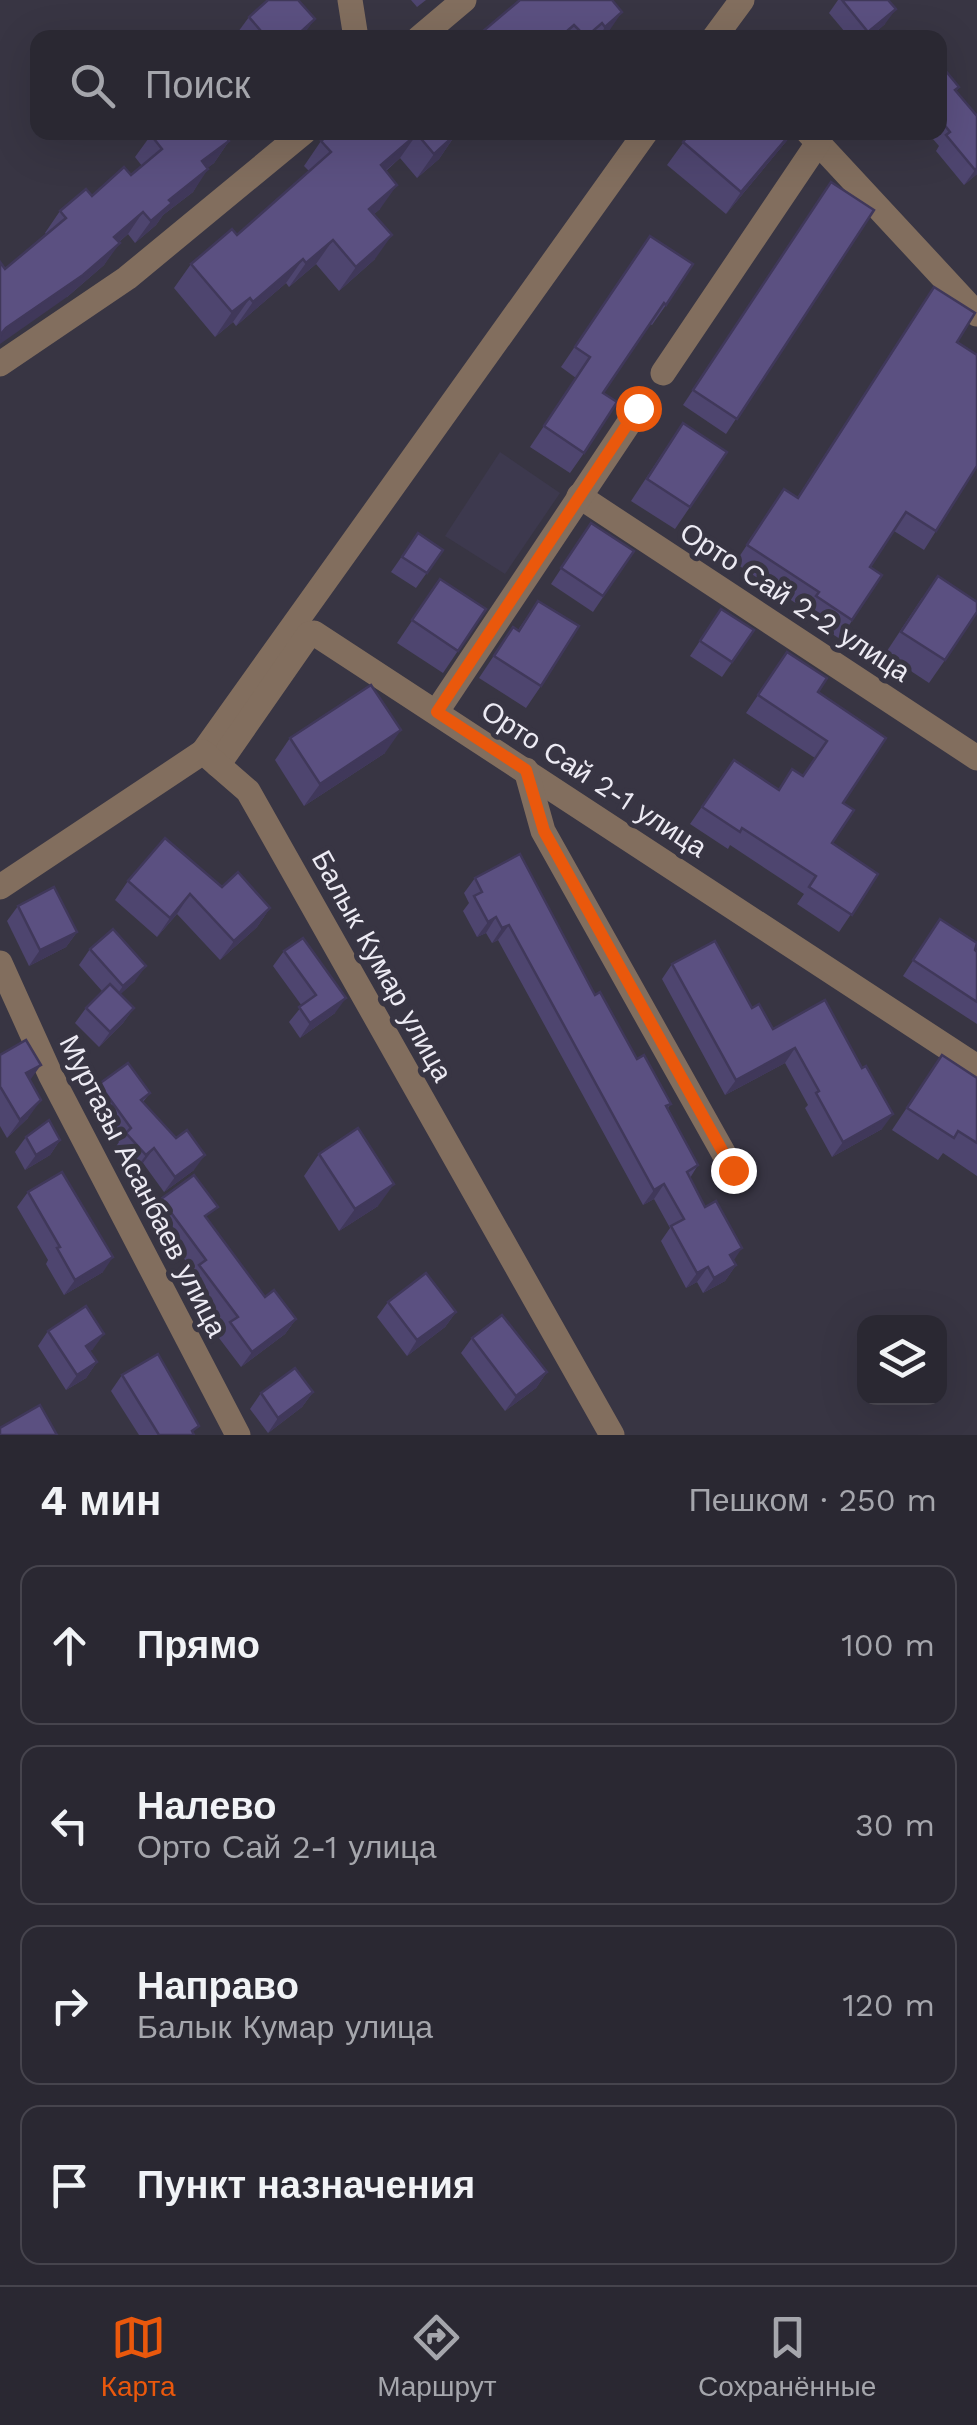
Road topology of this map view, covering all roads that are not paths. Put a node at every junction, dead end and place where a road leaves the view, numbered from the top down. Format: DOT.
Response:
graph roads {
  1 [pos="350,0"];
  2 [pos="464,0"];
  3 [pos="742,0"];
  4 [pos="355,30"];
  5 [pos="428,30"];
  6 [pos="720,30"];
  7 [pos="294,140"];
  8 [pos="640,140"];
  9 [pos="812,140"];
  10 [pos="815,140"];
  11 [pos="977,314"];
  12 [pos="0,364"];
  13 [pos="662,373"];
  14 [pos="638,408"];
  15 [pos="579,496"];
  16 [pos="437,712"];
  17 [pos="977,758"];
  18 [pos="210,759"];
  19 [pos="526,770"];
  20 [pos="0,886"];
  21 [pos="0,963"];
  22 [pos="977,1067"];
  23 [pos="733,1170"];
  24 [pos="238,1435"];
  25 [pos="612,1435"];
  1 -- 4 [label="street"];
  2 -- 5 [label="street"];
  3 -- 6 [label="street"];
  7 -- 12 [label="street"];
  8 -- 18 [label="street"];
  9 -- 13 [label="street"];
  10 -- 11 [label="street"];
  14 -- 15 [label="street"];
  15 -- 16 [label="street"];
  15 -- 17 [label="street, Орто Сай 2-2 улица"];
  16 -- 18 [label="street, Орто Сай 2-1 улица"];
  16 -- 19 [label="street, Орто Сай 2-1 улица"];
  18 -- 20 [label="street"];
  18 -- 25 [label="street, Балык Кумар улица"];
  19 -- 22 [label="street, Орто Сай 2-1 улица"];
  19 -- 23 [label="street"];
  21 -- 24 [label="street, Муртазы Асанбаев улица"];
}
